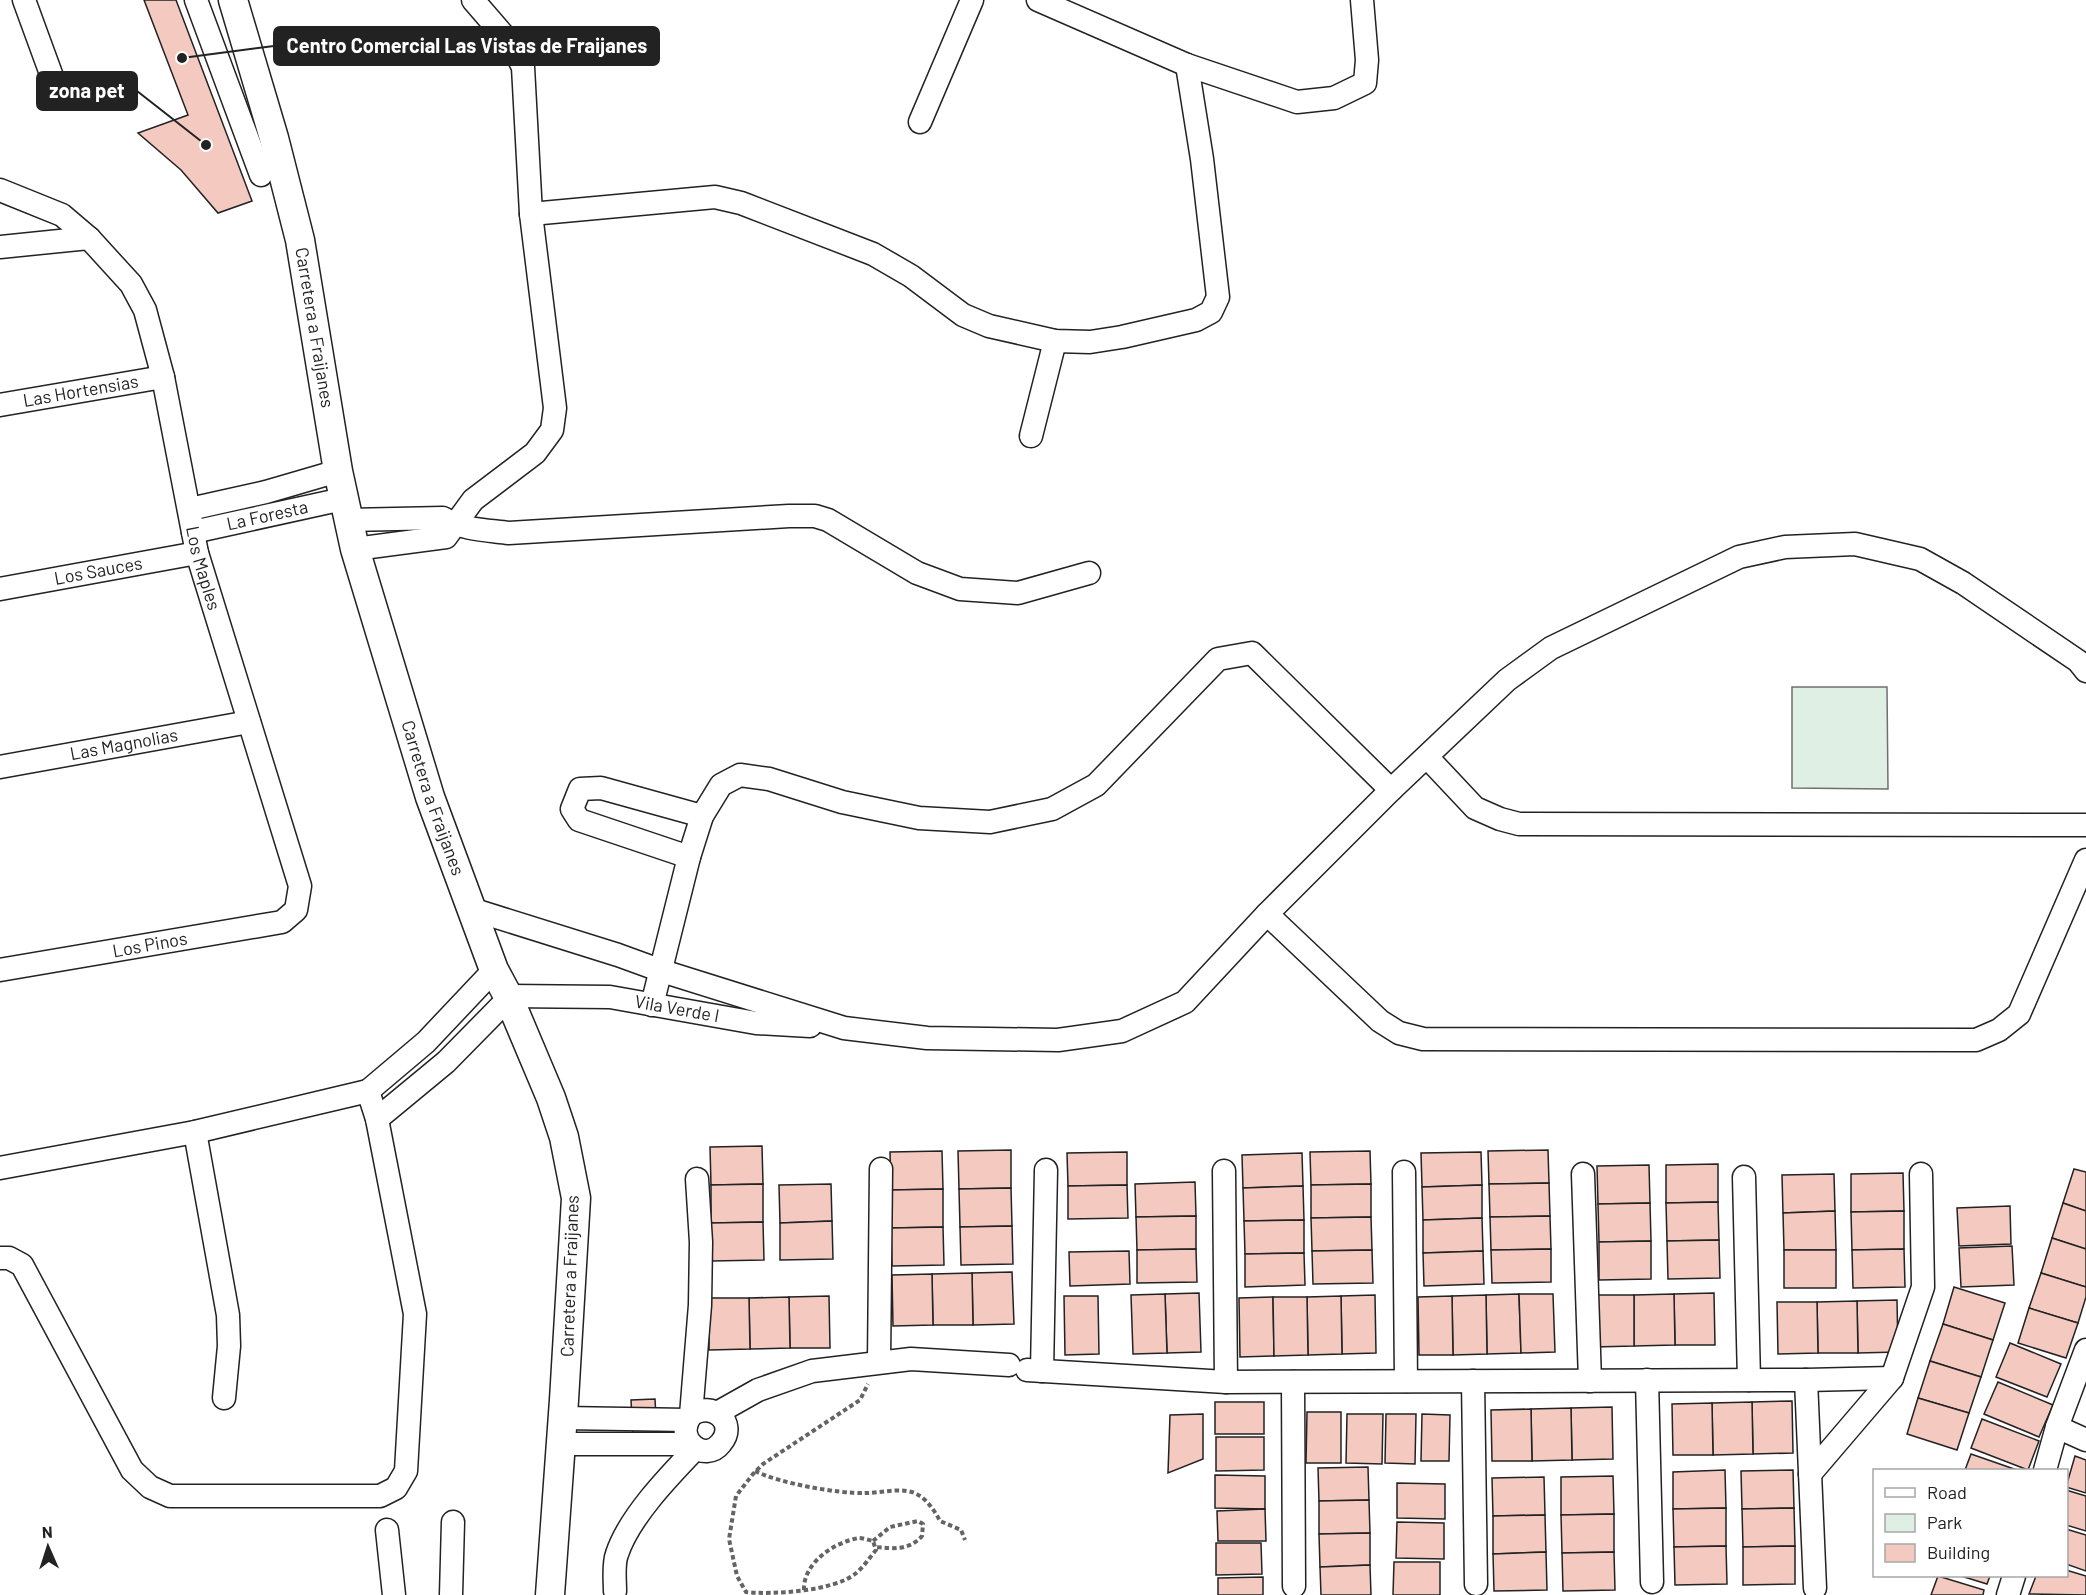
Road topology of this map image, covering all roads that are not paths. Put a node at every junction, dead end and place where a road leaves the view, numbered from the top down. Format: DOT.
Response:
graph roads {
  1 [pos="24,0"];
  2 [pos="196,0"];
  3 [pos="233,0"];
  4 [pos="473,0"];
  5 [pos="972,0"];
  6 [pos="1038,0"];
  7 [pos="1362,0"];
  8 [pos="1187,65"];
  9 [pos="58,93"];
  10 [pos="920,122"];
  11 [pos="262,143"];
  12 [pos="261,175"];
  13 [pos="0,190"];
  14 [pos="531,214"];
  15 [pos="89,238"];
  16 [pos="0,247"];
  17 [pos="1055,341"];
  18 [pos="164,377"];
  19 [pos="0,405"];
  20 [pos="1031,436"];
  21 [pos="343,497"];
  22 [pos="190,509"];
  23 [pos="455,525"];
  24 [pos="195,542"];
  25 [pos="356,549"];
  26 [pos="1089,573"];
  27 [pos="0,589"];
  28 [pos="2086,670"];
  29 [pos="249,722"];
  30 [pos="1427,757"];
  31 [pos="0,767"];
  32 [pos="1391,790"];
  33 [pos="702,816"];
  34 [pos="2086,825"];
  35 [pos="689,857"];
  36 [pos="2086,860"];
  37 [pos="471,909"];
  38 [pos="296,910"];
  39 [pos="1267,914"];
  40 [pos="0,970"];
  41 [pos="494,970"];
  42 [pos="662,971"];
  43 [pos="508,997"];
  44 [pos="652,1005"];
  45 [pos="844,1028"];
  46 [pos="368,1091"];
  47 [pos="377,1119"];
  48 [pos="195,1132"];
  49 [pos="0,1168"];
  50 [pos="881,1169"];
  51 [pos="1046,1170"];
  52 [pos="1224,1171"];
  53 [pos="1404,1172"];
  54 [pos="1583,1174"];
  55 [pos="1921,1174"];
  56 [pos="1744,1177"];
  57 [pos="697,1179"];
  58 [pos="0,1258"];
  59 [pos="2086,1350"];
  60 [pos="874,1363"];
  61 [pos="1026,1369"];
  62 [pos="1892,1378"];
  63 [pos="1647,1380"];
  64 [pos="1749,1380"];
  65 [pos="1806,1380"];
  66 [pos="1406,1381"];
  67 [pos="1473,1381"];
  68 [pos="1590,1381"];
  69 [pos="1226,1382"];
  70 [pos="1293,1382"];
  71 [pos="224,1398"];
  72 [pos="717,1413"];
  73 [pos="689,1418"];
  74 [pos="2057,1427"];
  75 [pos="562,1431"];
  76 [pos="2086,1440"];
  77 [pos="693,1446"];
  78 [pos="2045,1469"];
  79 [pos="1810,1474"];
  80 [pos="453,1522"];
  81 [pos="387,1530"];
  82 [pos="2013,1577"];
  83 [pos="1652,1582"];
  84 [pos="1476,1584"];
  85 [pos="1294,1586"];
  86 [pos="1815,1588"];
  87 [pos="615,1591"];
  88 [pos="394,1595"];
  89 [pos="451,1595"];
  90 [pos="550,1595"];
  91 [pos="2008,1595"];
  1 -- 9 [label="street"];
  2 -- 11 [label="street"];
  3 -- 11 [label="main road, Carretera a Fraijanes"];
  4 -- 14 [label="street"];
  5 -- 10 [label="street"];
  6 -- 8 [label="street"];
  7 -- 8 [label="street"];
  8 -- 17 [label="street"];
  11 -- 12 [label="street"];
  11 -- 21 [label="main road, Carretera a Fraijanes"];
  13 -- 15 [label="street, Los Maples"];
  14 -- 17 [label="street"];
  14 -- 23 [label="street"];
  15 -- 16 [label="street"];
  15 -- 18 [label="street, Los Maples"];
  17 -- 20 [label="street"];
  18 -- 19 [label="street, Las Hortensias"];
  18 -- 22 [label="street, Los Maples"];
  21 -- 22 [label="street, La Foresta"];
  21 -- 23 [label="street"];
  21 -- 24 [label="street, La Foresta"];
  21 -- 25 [label="main road, Carretera a Fraijanes"];
  22 -- 24 [label="street, Los Maples"];
  23 -- 25 [label="street"];
  23 -- 26 [label="street"];
  24 -- 27 [label="street, Los Sauces"];
  24 -- 29 [label="street, Los Maples"];
  25 -- 37 [label="main road, Carretera a Fraijanes"];
  28 -- 30 [label="street"];
  29 -- 31 [label="street, Las Magnolias"];
  29 -- 38 [label="street, Los Maples"];
  30 -- 32 [label="street"];
  30 -- 34 [label="street"];
  32 -- 33 [label="street"];
  32 -- 39 [label="street"];
  33 -- 35 [label="street"];
  33 -- 35 [label="street"];
  35 -- 42 [label="street"];
  36 -- 39 [label="street"];
  37 -- 41 [label="main road, Carretera a Fraijanes"];
  37 -- 42 [label="street"];
  38 -- 40 [label="street, Los Pinos"];
  39 -- 45 [label="street"];
  41 -- 43 [label="main road, Carretera a Fraijanes"];
  41 -- 46 [label="street"];
  42 -- 44 [label="street"];
  42 -- 45 [label="street"];
  43 -- 44 [label="street, Vila Verde I"];
  43 -- 47 [label="street"];
  43 -- 75 [label="main road, Carretera a Fraijanes"];
  44 -- 45 [label="street, Vila Verde I"];
  46 -- 47 [label="street"];
  46 -- 48 [label="street"];
  47 -- 58 [label="street"];
  48 -- 49 [label="street"];
  48 -- 71 [label="street"];
  50 -- 60 [label="street"];
  51 -- 61 [label="street"];
  52 -- 69 [label="street"];
  53 -- 66 [label="street"];
  54 -- 68 [label="street"];
  55 -- 62 [label="street"];
  56 -- 64 [label="street"];
  57 -- 73 [label="street"];
  59 -- 74 [label="street"];
  60 -- 61 [label="street"];
  60 -- 72 [label="street"];
  61 -- 69 [label="street"];
  62 -- 65 [label="street"];
  62 -- 79 [label="street"];
  63 -- 64 [label="street"];
  63 -- 68 [label="street"];
  63 -- 83 [label="street"];
  64 -- 65 [label="street"];
  65 -- 79 [label="street"];
  66 -- 67 [label="street"];
  66 -- 70 [label="street"];
  67 -- 68 [label="street"];
  67 -- 84 [label="street"];
  69 -- 70 [label="street"];
  70 -- 85 [label="street"];
  72 -- 73 [label="street"];
  72 -- 77 [label="street"];
  73 -- 75 [label="street"];
  73 -- 77 [label="street"];
  74 -- 76 [label="street"];
  74 -- 78 [label="street"];
  75 -- 77 [label="street"];
  75 -- 90 [label="main road, Carretera a Fraijanes"];
  77 -- 87 [label="street"];
  79 -- 86 [label="street"];
  80 -- 89 [label="street"];
  81 -- 88 [label="street"];
  82 -- 91 [label="street"];
}
